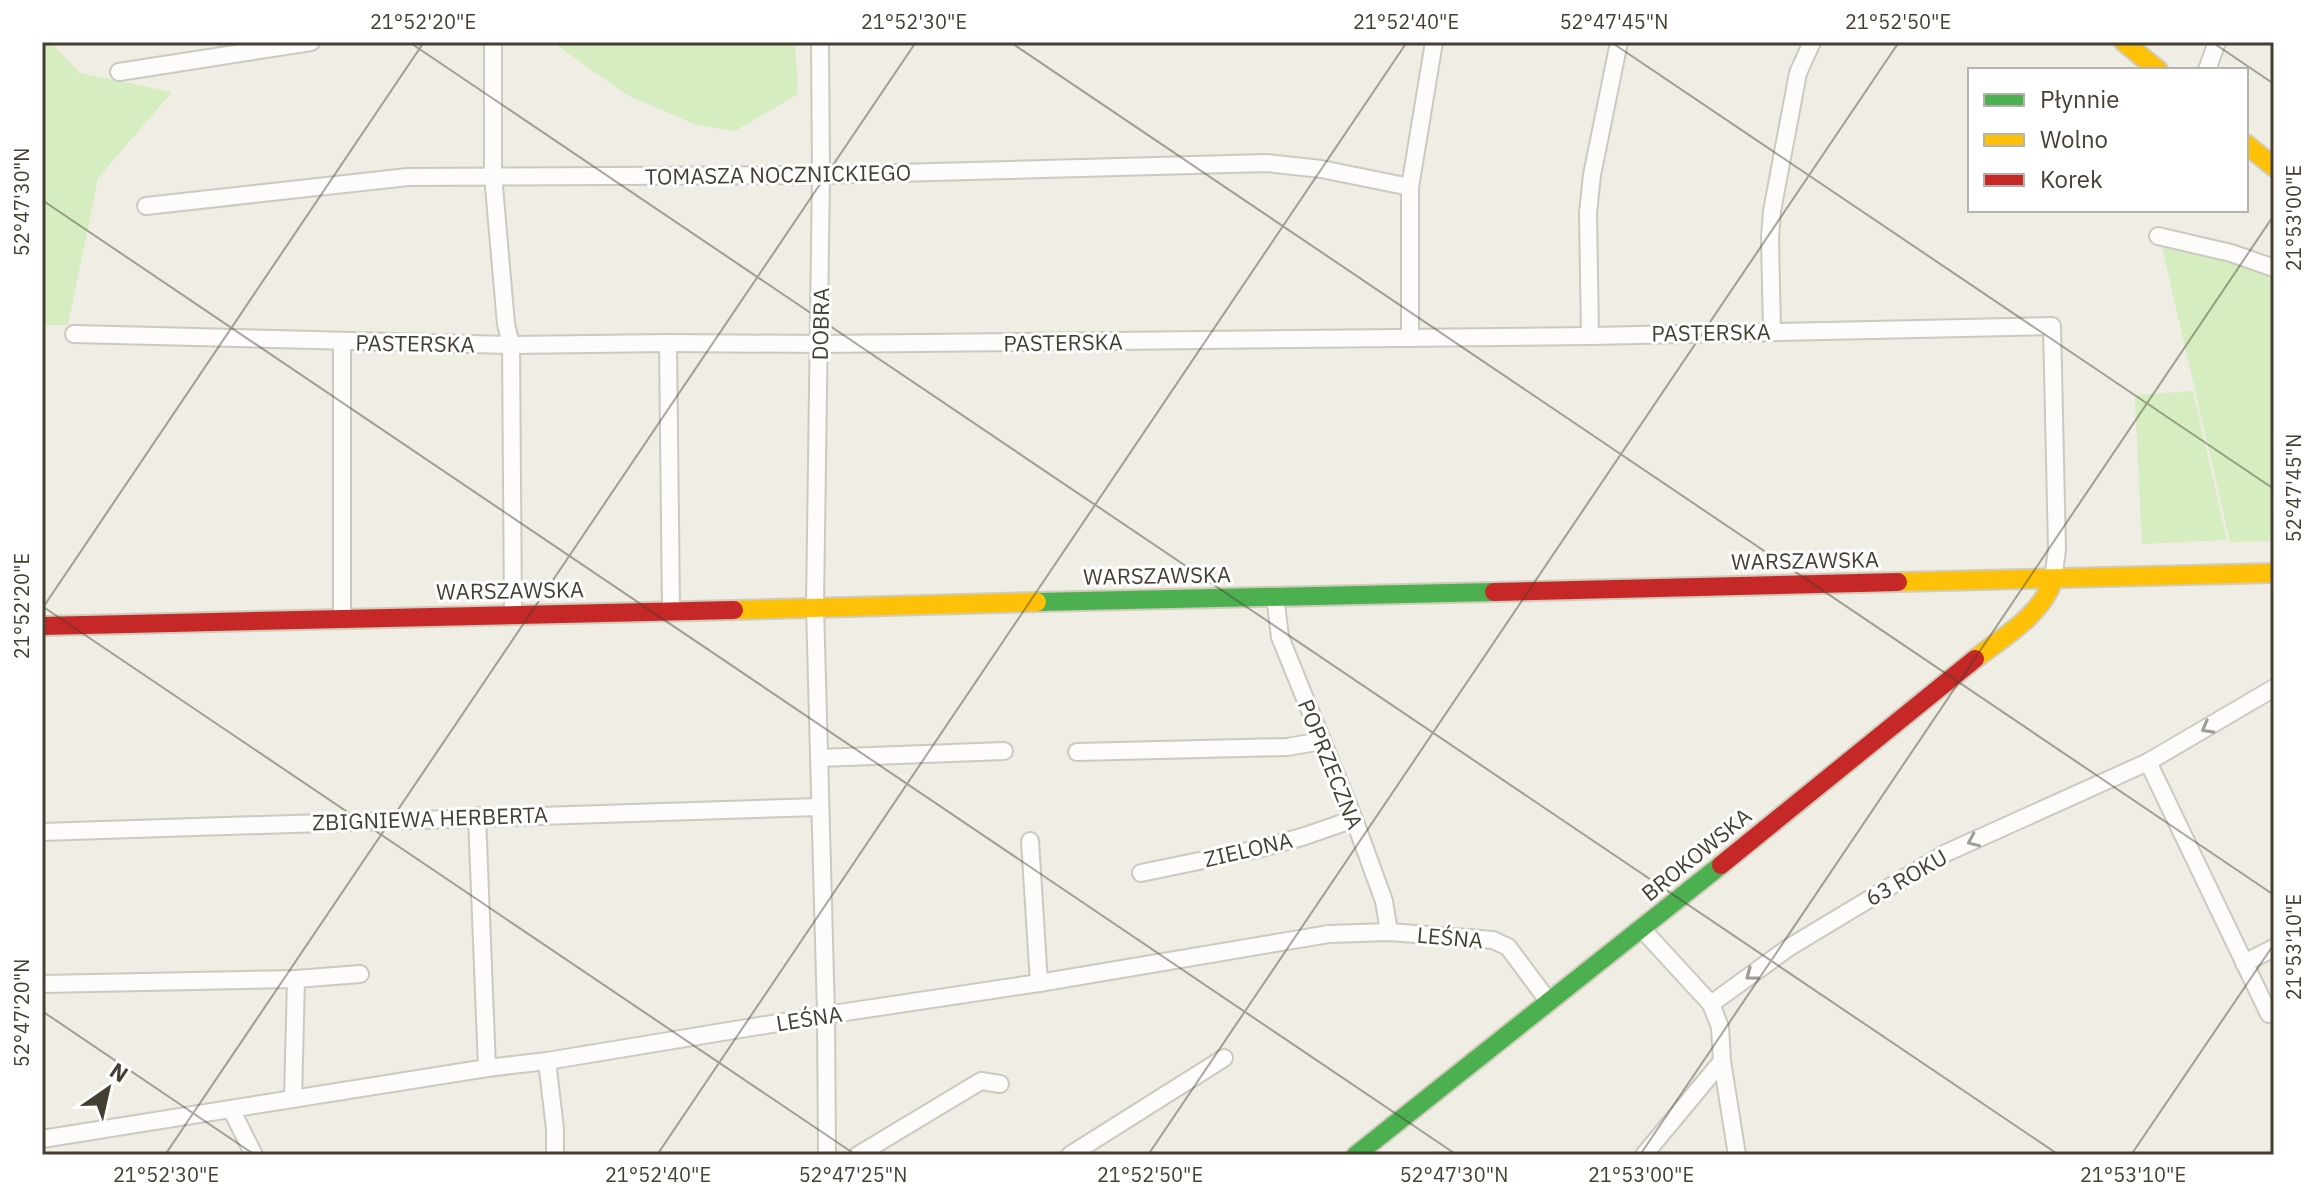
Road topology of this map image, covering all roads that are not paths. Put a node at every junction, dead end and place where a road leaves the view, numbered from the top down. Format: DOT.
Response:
graph roads {
  1 [pos="311,42"];
  2 [pos="493,42"];
  3 [pos="820,42"];
  4 [pos="1434,42"];
  5 [pos="1619,42"];
  6 [pos="1812,42"];
  7 [pos="2124,42"];
  8 [pos="2217,42"];
  9 [pos="2156,68"];
  10 [pos="2208,68"];
  11 [pos="119,72"];
  12 [pos="2248,146"];
  13 [pos="2274,167"];
  14 [pos="493,175"];
  15 [pos="821,175"];
  16 [pos="1410,187"];
  17 [pos="146,206"];
  18 [pos="2158,236"];
  19 [pos="2274,268"];
  20 [pos="1772,331"];
  21 [pos="74,334"];
  22 [pos="1590,336"];
  23 [pos="1410,338"];
  24 [pos="342,341"];
  25 [pos="668,343"];
  26 [pos="820,344"];
  27 [pos="511,345"];
  28 [pos="2274,573"];
  29 [pos="2053,580"];
  30 [pos="1275,596"];
  31 [pos="815,606"];
  32 [pos="671,610"];
  33 [pos="513,614"];
  34 [pos="342,618"];
  35 [pos="42,626"];
  36 [pos="2274,688"];
  37 [pos="1322,741"];
  38 [pos="1004,751"];
  39 [pos="1077,752"];
  40 [pos="819,758"];
  41 [pos="2148,762"];
  42 [pos="819,807"];
  43 [pos="477,816"];
  44 [pos="1354,819"];
  45 [pos="42,832"];
  46 [pos="1030,841"];
  47 [pos="1141,873"];
  48 [pos="1642,929"];
  49 [pos="1389,932"];
  50 [pos="2274,948"];
  51 [pos="2244,963"];
  52 [pos="360,974"];
  53 [pos="296,979"];
  54 [pos="1039,983"];
  55 [pos="42,984"];
  56 [pos="1549,1002"];
  57 [pos="1711,1004"];
  58 [pos="2269,1014"];
  59 [pos="826,1015"];
  60 [pos="1224,1058"];
  61 [pos="547,1061"];
  62 [pos="1722,1061"];
  63 [pos="487,1068"];
  64 [pos="1000,1084"];
  65 [pos="293,1099"];
  66 [pos="231,1109"];
  67 [pos="42,1139"];
  68 [pos="254,1155"];
  69 [pos="555,1155"];
  70 [pos="827,1155"];
  71 [pos="858,1155"];
  72 [pos="1070,1155"];
  73 [pos="1356,1155"];
  74 [pos="1644,1155"];
  75 [pos="1737,1155"];
  1 -- 11 [label="street"];
  2 -- 14 [label="street"];
  3 -- 15 [label="street, DOBRA"];
  4 -- 16 [label="street"];
  5 -- 22 [label="street"];
  6 -- 20 [label="street"];
  7 -- 9 [label="street"];
  8 -- 10 [label="street"];
  12 -- 13 [label="street"];
  14 -- 15 [label="street, TOMASZA NOCZNICKIEGO"];
  14 -- 17 [label="street, TOMASZA NOCZNICKIEGO"];
  14 -- 27 [label="street"];
  15 -- 16 [label="street, TOMASZA NOCZNICKIEGO"];
  15 -- 26 [label="street, DOBRA"];
  16 -- 23 [label="street"];
  18 -- 19 [label="street"];
  20 -- 22 [label="street, PASTERSKA"];
  20 -- 29 [label="street, PASTERSKA"];
  21 -- 24 [label="street, PASTERSKA"];
  22 -- 23 [label="street, PASTERSKA"];
  23 -- 26 [label="street, PASTERSKA"];
  24 -- 27 [label="street, PASTERSKA"];
  24 -- 34 [label="street"];
  25 -- 26 [label="street, PASTERSKA"];
  25 -- 27 [label="street, PASTERSKA"];
  25 -- 32 [label="street"];
  26 -- 31 [label="street, DOBRA"];
  27 -- 33 [label="street"];
  28 -- 29 [label="street, WARSZAWSKA"];
  29 -- 30 [label="street, WARSZAWSKA"];
  29 -- 48 [label="street, BROKOWSKA"];
  30 -- 31 [label="street, WARSZAWSKA"];
  30 -- 37 [label="street, POPRZECZNA"];
  31 -- 32 [label="street, WARSZAWSKA"];
  31 -- 40 [label="street, DOBRA"];
  32 -- 33 [label="street, WARSZAWSKA"];
  33 -- 34 [label="street, WARSZAWSKA"];
  34 -- 35 [label="street, WARSZAWSKA"];
  36 -- 41 [label="street, 63 ROKU, one-way"];
  37 -- 39 [label="street"];
  37 -- 44 [label="street, POPRZECZNA"];
  38 -- 40 [label="street"];
  40 -- 42 [label="street, DOBRA"];
  41 -- 51 [label="street"];
  41 -- 57 [label="street, 63 ROKU, one-way"];
  42 -- 43 [label="street, ZBIGNIEWA HERBERTA"];
  42 -- 59 [label="street, DOBRA"];
  43 -- 45 [label="street, ZBIGNIEWA HERBERTA"];
  43 -- 63 [label="street"];
  44 -- 47 [label="street, ZIELONA"];
  44 -- 49 [label="street, POPRZECZNA"];
  46 -- 54 [label="street"];
  48 -- 56 [label="street, BROKOWSKA"];
  48 -- 57 [label="street"];
  49 -- 54 [label="street, LEŚNA"];
  49 -- 56 [label="street, LEŚNA"];
  50 -- 51 [label="street"];
  51 -- 58 [label="street"];
  52 -- 53 [label="street"];
  53 -- 55 [label="street"];
  53 -- 65 [label="street"];
  54 -- 59 [label="street, LEŚNA"];
  56 -- 73 [label="street, BROKOWSKA"];
  57 -- 62 [label="street"];
  59 -- 61 [label="street, LEŚNA"];
  59 -- 70 [label="street, DOBRA"];
  60 -- 72 [label="street"];
  61 -- 63 [label="street, LEŚNA"];
  61 -- 69 [label="street"];
  62 -- 74 [label="street"];
  62 -- 75 [label="street"];
  63 -- 65 [label="street, LEŚNA"];
  64 -- 71 [label="street"];
  65 -- 66 [label="street, LEŚNA"];
  66 -- 67 [label="street, LEŚNA"];
  66 -- 68 [label="street"];
}
